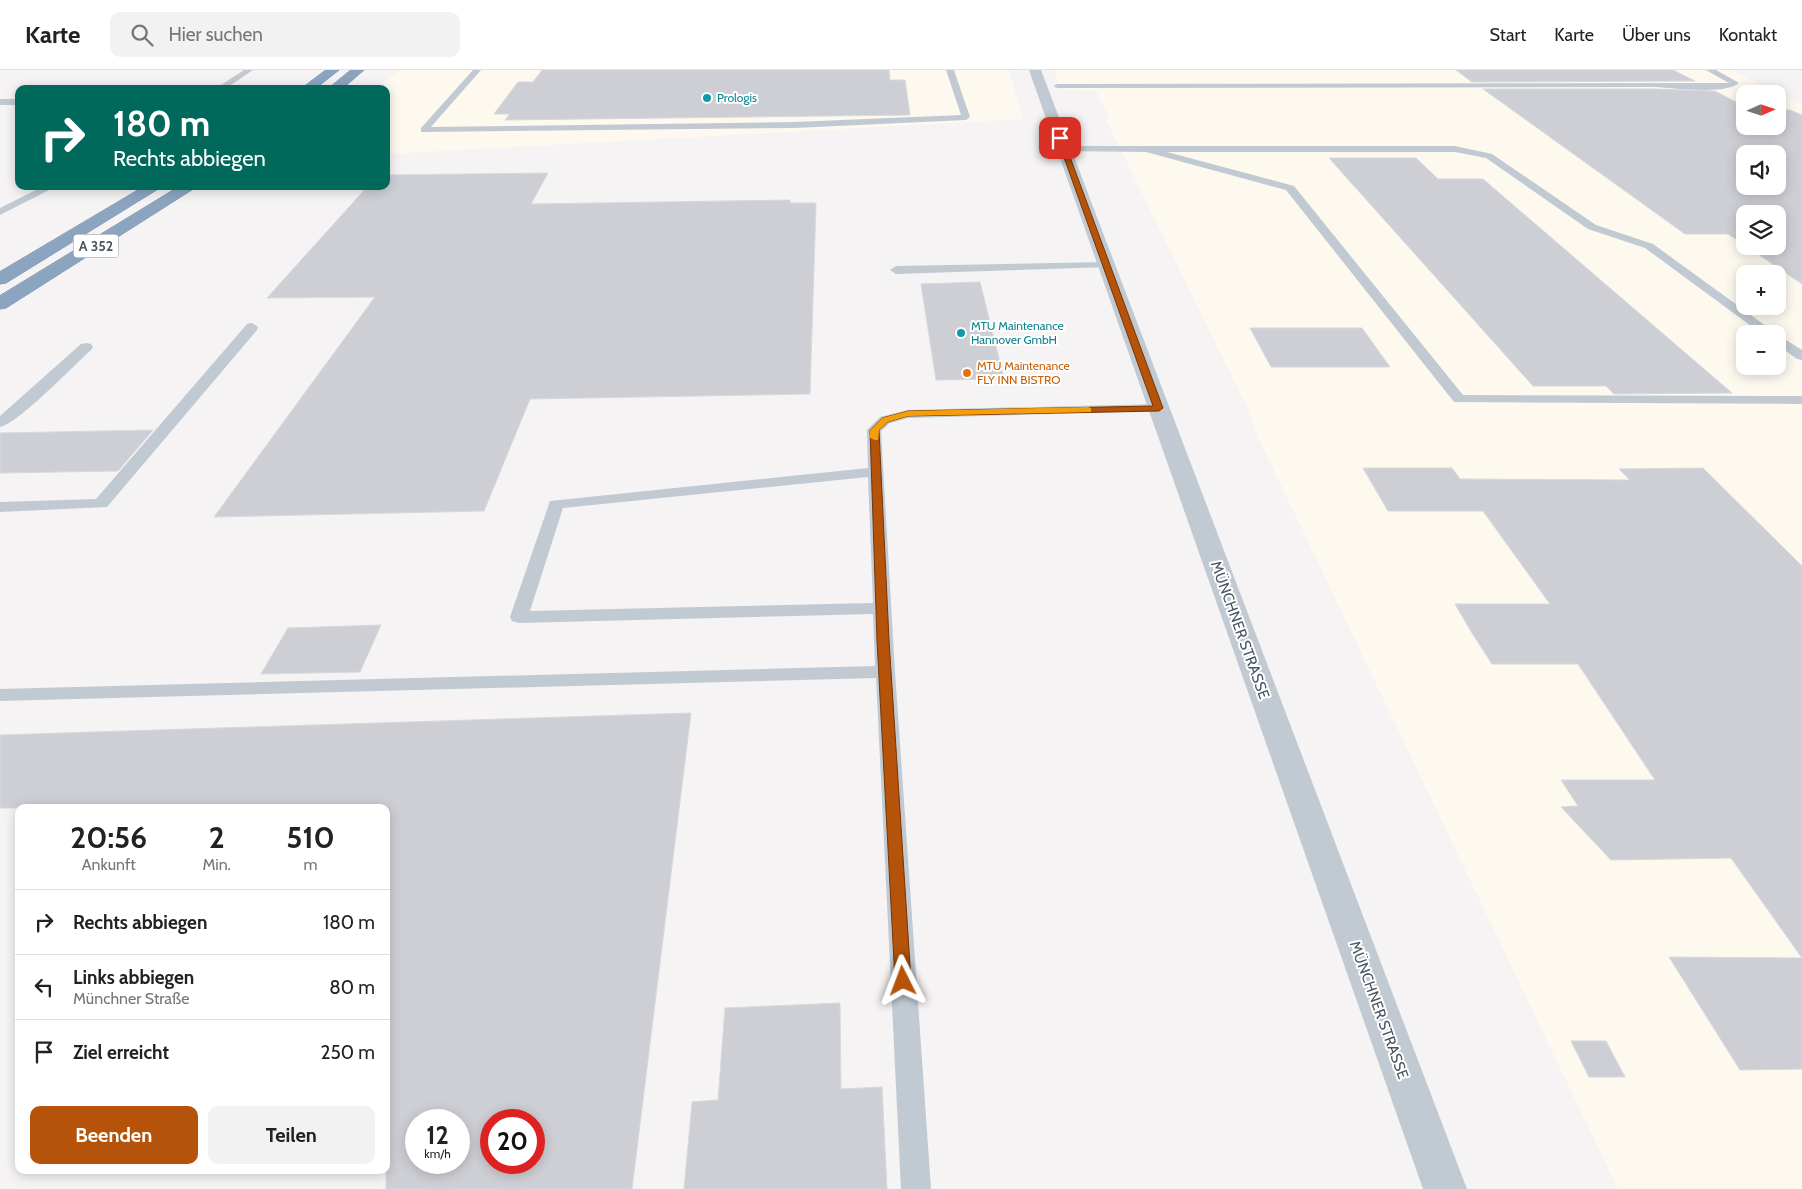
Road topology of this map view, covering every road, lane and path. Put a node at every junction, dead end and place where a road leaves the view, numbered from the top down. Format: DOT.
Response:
graph roads {
  1 [pos="249,70"];
  2 [pos="333,70"];
  3 [pos="358,70"];
  4 [pos="477,70"];
  5 [pos="950,70"];
  6 [pos="1035,70"];
  7 [pos="1710,70"];
  8 [pos="225,85"];
  9 [pos="312,85"];
  10 [pos="339,85"];
  11 [pos="1057,86"];
  12 [pos="0,102"];
  13 [pos="15,102"];
  14 [pos="1064,149"];
  15 [pos="1146,149"];
  16 [pos="44,190"];
  17 [pos="149,190"];
  18 [pos="185,190"];
  19 [pos="0,212"];
  20 [pos="1106,265"];
  21 [pos="896,270"];
  22 [pos="0,279"];
  23 [pos="0,304"];
  24 [pos="1758,325"];
  25 [pos="252,326"];
  26 [pos="1786,345"];
  27 [pos="86,347"];
  28 [pos="1802,356"];
  29 [pos="1802,400"];
  30 [pos="1159,408"];
  31 [pos="0,423"];
  32 [pos="875,472"];
  33 [pos="0,507"];
  34 [pos="881,608"];
  35 [pos="885,672"];
  36 [pos="0,695"];
  37 [pos="916,1189"];
  38 [pos="1445,1189"];
  1 -- 8 [label="lane"];
  2 -- 9 [label="highway"];
  3 -- 10 [label="highway"];
  4 -- 5 [label="lane"];
  6 -- 14 [label="street, MÜNCHNER STRASSE"];
  7 -- 11 [label="lane"];
  12 -- 13 [label="lane"];
  14 -- 15 [label="lane"];
  14 -- 20 [label="street, MÜNCHNER STRASSE"];
  15 -- 24 [label="lane"];
  15 -- 29 [label="lane"];
  16 -- 19 [label="lane"];
  17 -- 22 [label="highway, A 352"];
  18 -- 23 [label="highway, A 352"];
  20 -- 21 [label="lane"];
  20 -- 30 [label="street, MÜNCHNER STRASSE"];
  25 -- 33 [label="lane"];
  26 -- 28 [label="lane"];
  27 -- 31 [label="lane"];
  30 -- 32 [label="lane"];
  30 -- 38 [label="street, MÜNCHNER STRASSE"];
  32 -- 34 [label="lane"];
  32 -- 34 [label="lane"];
  34 -- 35 [label="lane"];
  35 -- 36 [label="lane"];
  35 -- 37 [label="lane"];
}
